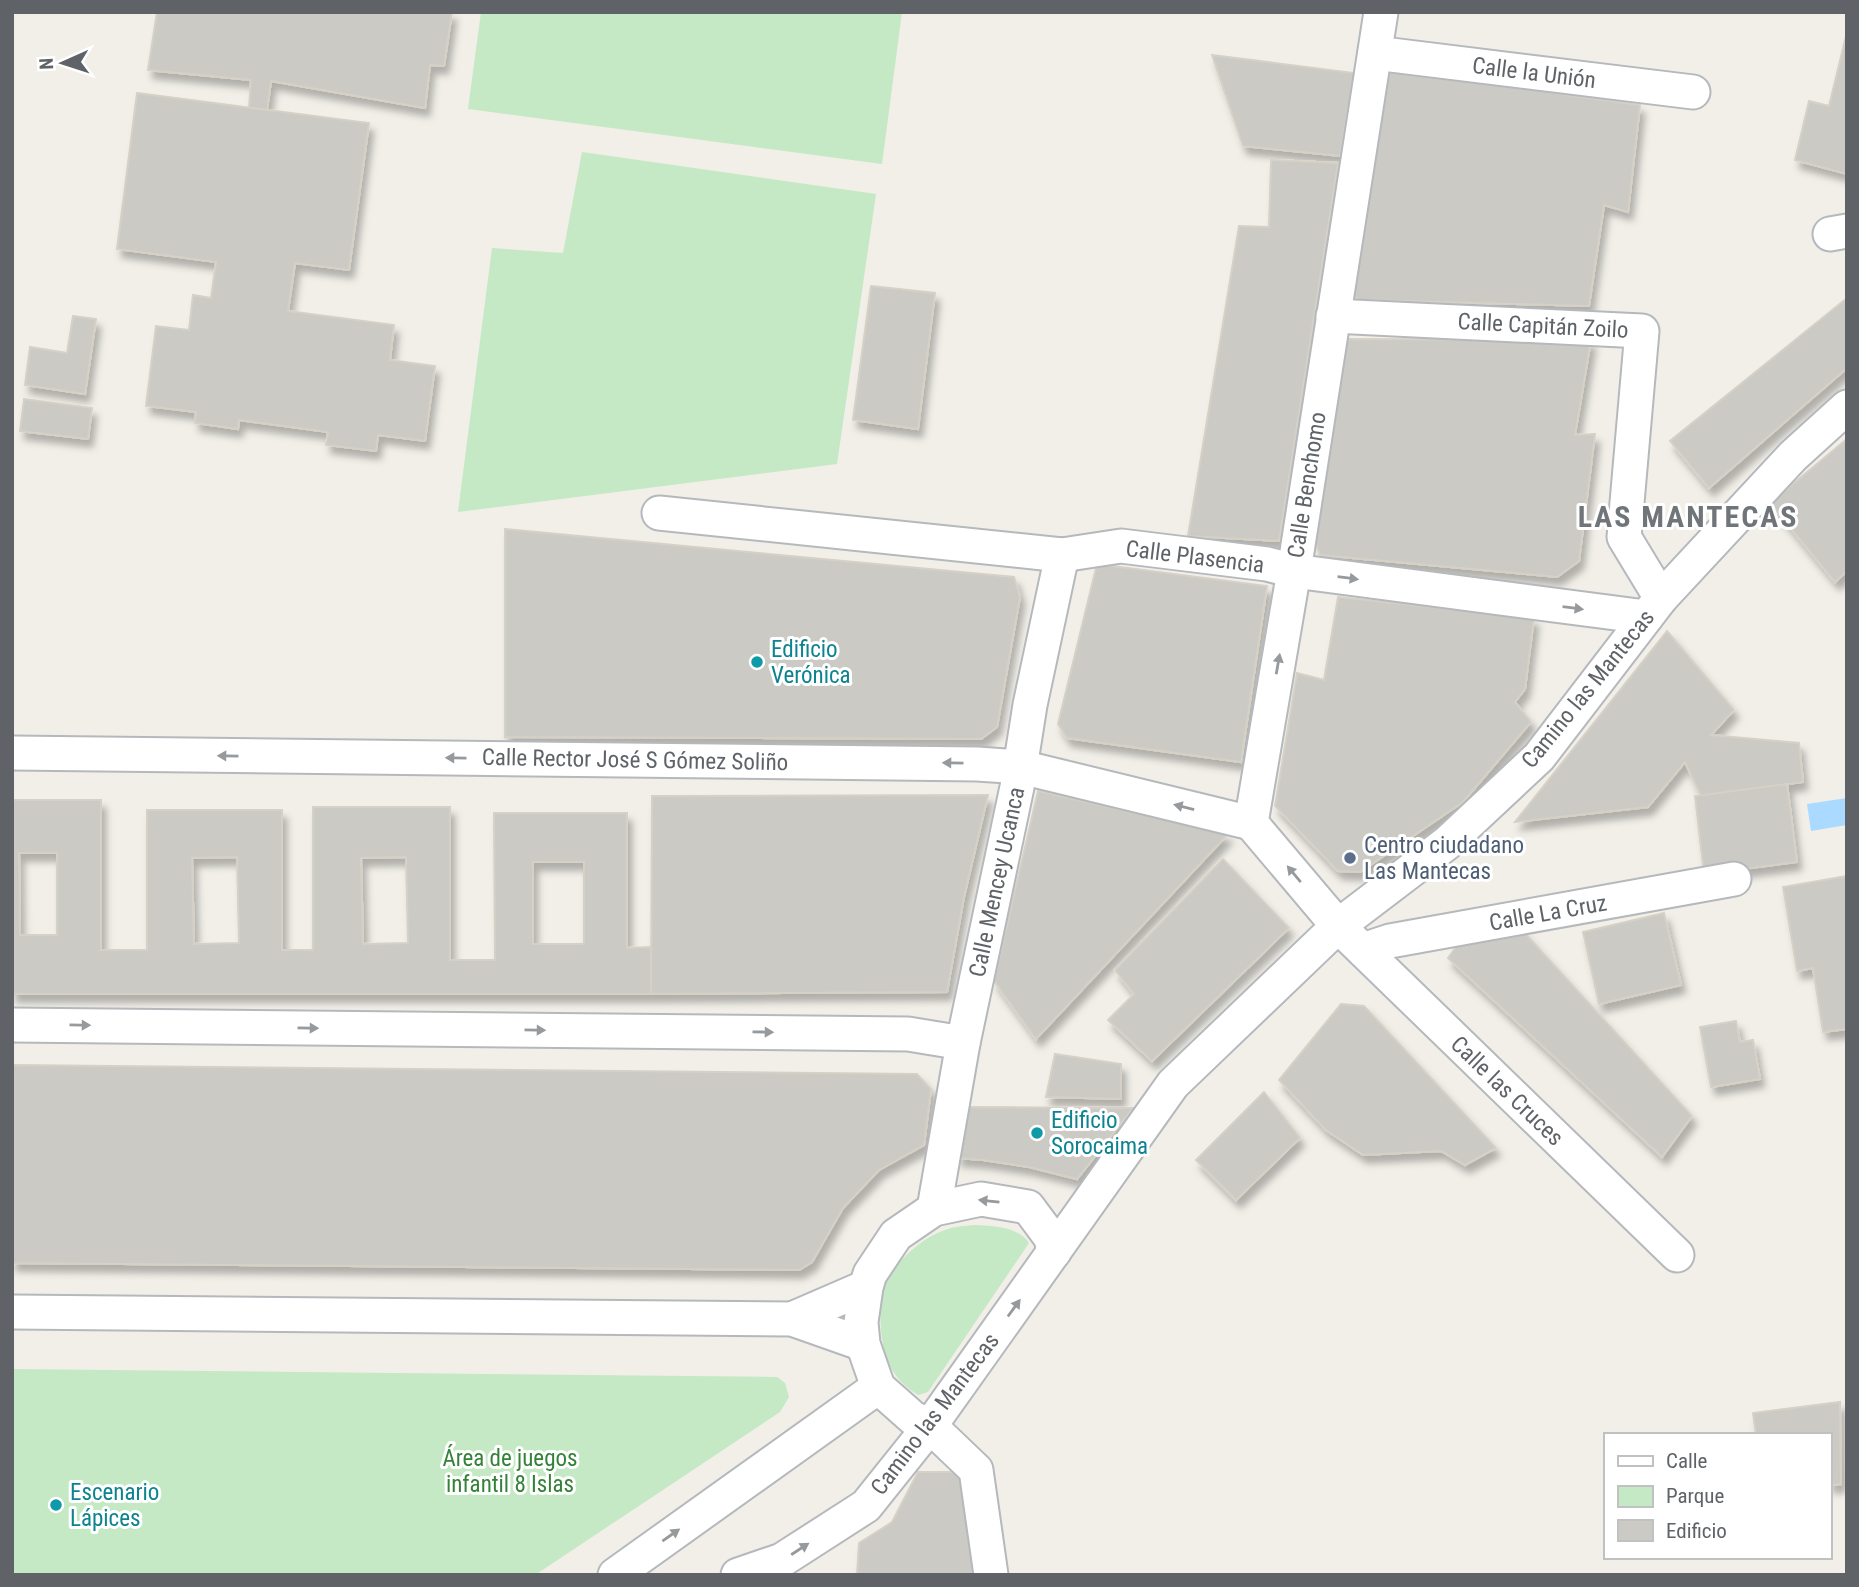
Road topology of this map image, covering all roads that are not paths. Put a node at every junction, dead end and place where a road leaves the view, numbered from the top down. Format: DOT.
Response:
graph roads {
  1 [pos="1381,12"];
  2 [pos="1375,53"];
  3 [pos="1693,92"];
  4 [pos="1333,316"];
  5 [pos="1847,407"];
  6 [pos="659,513"];
  7 [pos="1062,555"];
  8 [pos="1294,571"];
  9 [pos="1654,608"];
  10 [pos="12,753"];
  11 [pos="1021,767"];
  12 [pos="1251,823"];
  13 [pos="1734,880"];
  14 [pos="1338,926"];
  15 [pos="1363,950"];
  16 [pos="12,1025"];
  17 [pos="963,1043"];
  18 [pos="1090,1202"];
  19 [pos="1028,1207"];
  20 [pos="934,1209"];
  21 [pos="1054,1252"];
  22 [pos="1677,1255"];
  23 [pos="866,1287"];
  24 [pos="12,1312"];
  25 [pos="792,1319"];
  26 [pos="863,1343"];
  27 [pos="878,1387"];
  28 [pos="930,1426"];
  29 [pos="615,1575"];
  30 [pos="738,1575"];
  31 [pos="991,1575"];
  1 -- 2 [label="street, Calle Benchomo"];
  2 -- 3 [label="street, Calle la Unión"];
  2 -- 4 [label="street, Calle Benchomo"];
  4 -- 8 [label="street, Calle Benchomo"];
  4 -- 9 [label="street, Calle Capitán Zoilo"];
  5 -- 9 [label="street, Camino las Mantecas"];
  6 -- 7 [label="street, Calle Plasencia"];
  7 -- 8 [label="street, Calle Plasencia"];
  7 -- 11 [label="street, Calle Mencey Ucanca"];
  8 -- 9 [label="street, Calle Plasencia, one-way"];
  12 -- 8 [label="street, Calle Benchomo, one-way"];
  9 -- 14 [label="street, Camino las Mantecas"];
  11 -- 10 [label="street, Calle Rector José S Gómez Soliño, one-way"];
  12 -- 11 [label="street, Calle Rector José S Gómez Soliño, one-way"];
  11 -- 17 [label="street, Calle Mencey Ucanca"];
  14 -- 12 [label="street, one-way"];
  13 -- 15 [label="street, Calle La Cruz"];
  14 -- 15 [label="street, Calle las Cruces"];
  14 -- 18 [label="street, Camino las Mantecas"];
  15 -- 22 [label="street, Calle las Cruces"];
  16 -- 17 [label="street, one-way"];
  17 -- 20 [label="street, Calle Mencey Ucanca"];
  18 -- 19 [label="street"];
  18 -- 21 [label="street, Camino las Mantecas"];
  19 -- 20 [label="street, one-way"];
  19 -- 21 [label="street"];
  20 -- 23 [label="street"];
  28 -- 21 [label="street, Camino las Mantecas, one-way"];
  23 -- 25 [label="street"];
  23 -- 26 [label="street"];
  24 -- 25 [label="street"];
  25 -- 26 [label="street"];
  26 -- 27 [label="street"];
  27 -- 28 [label="street"];
  29 -- 27 [label="street, one-way"];
  30 -- 28 [label="street, Camino las Mantecas, one-way"];
  28 -- 31 [label="street"];
}
